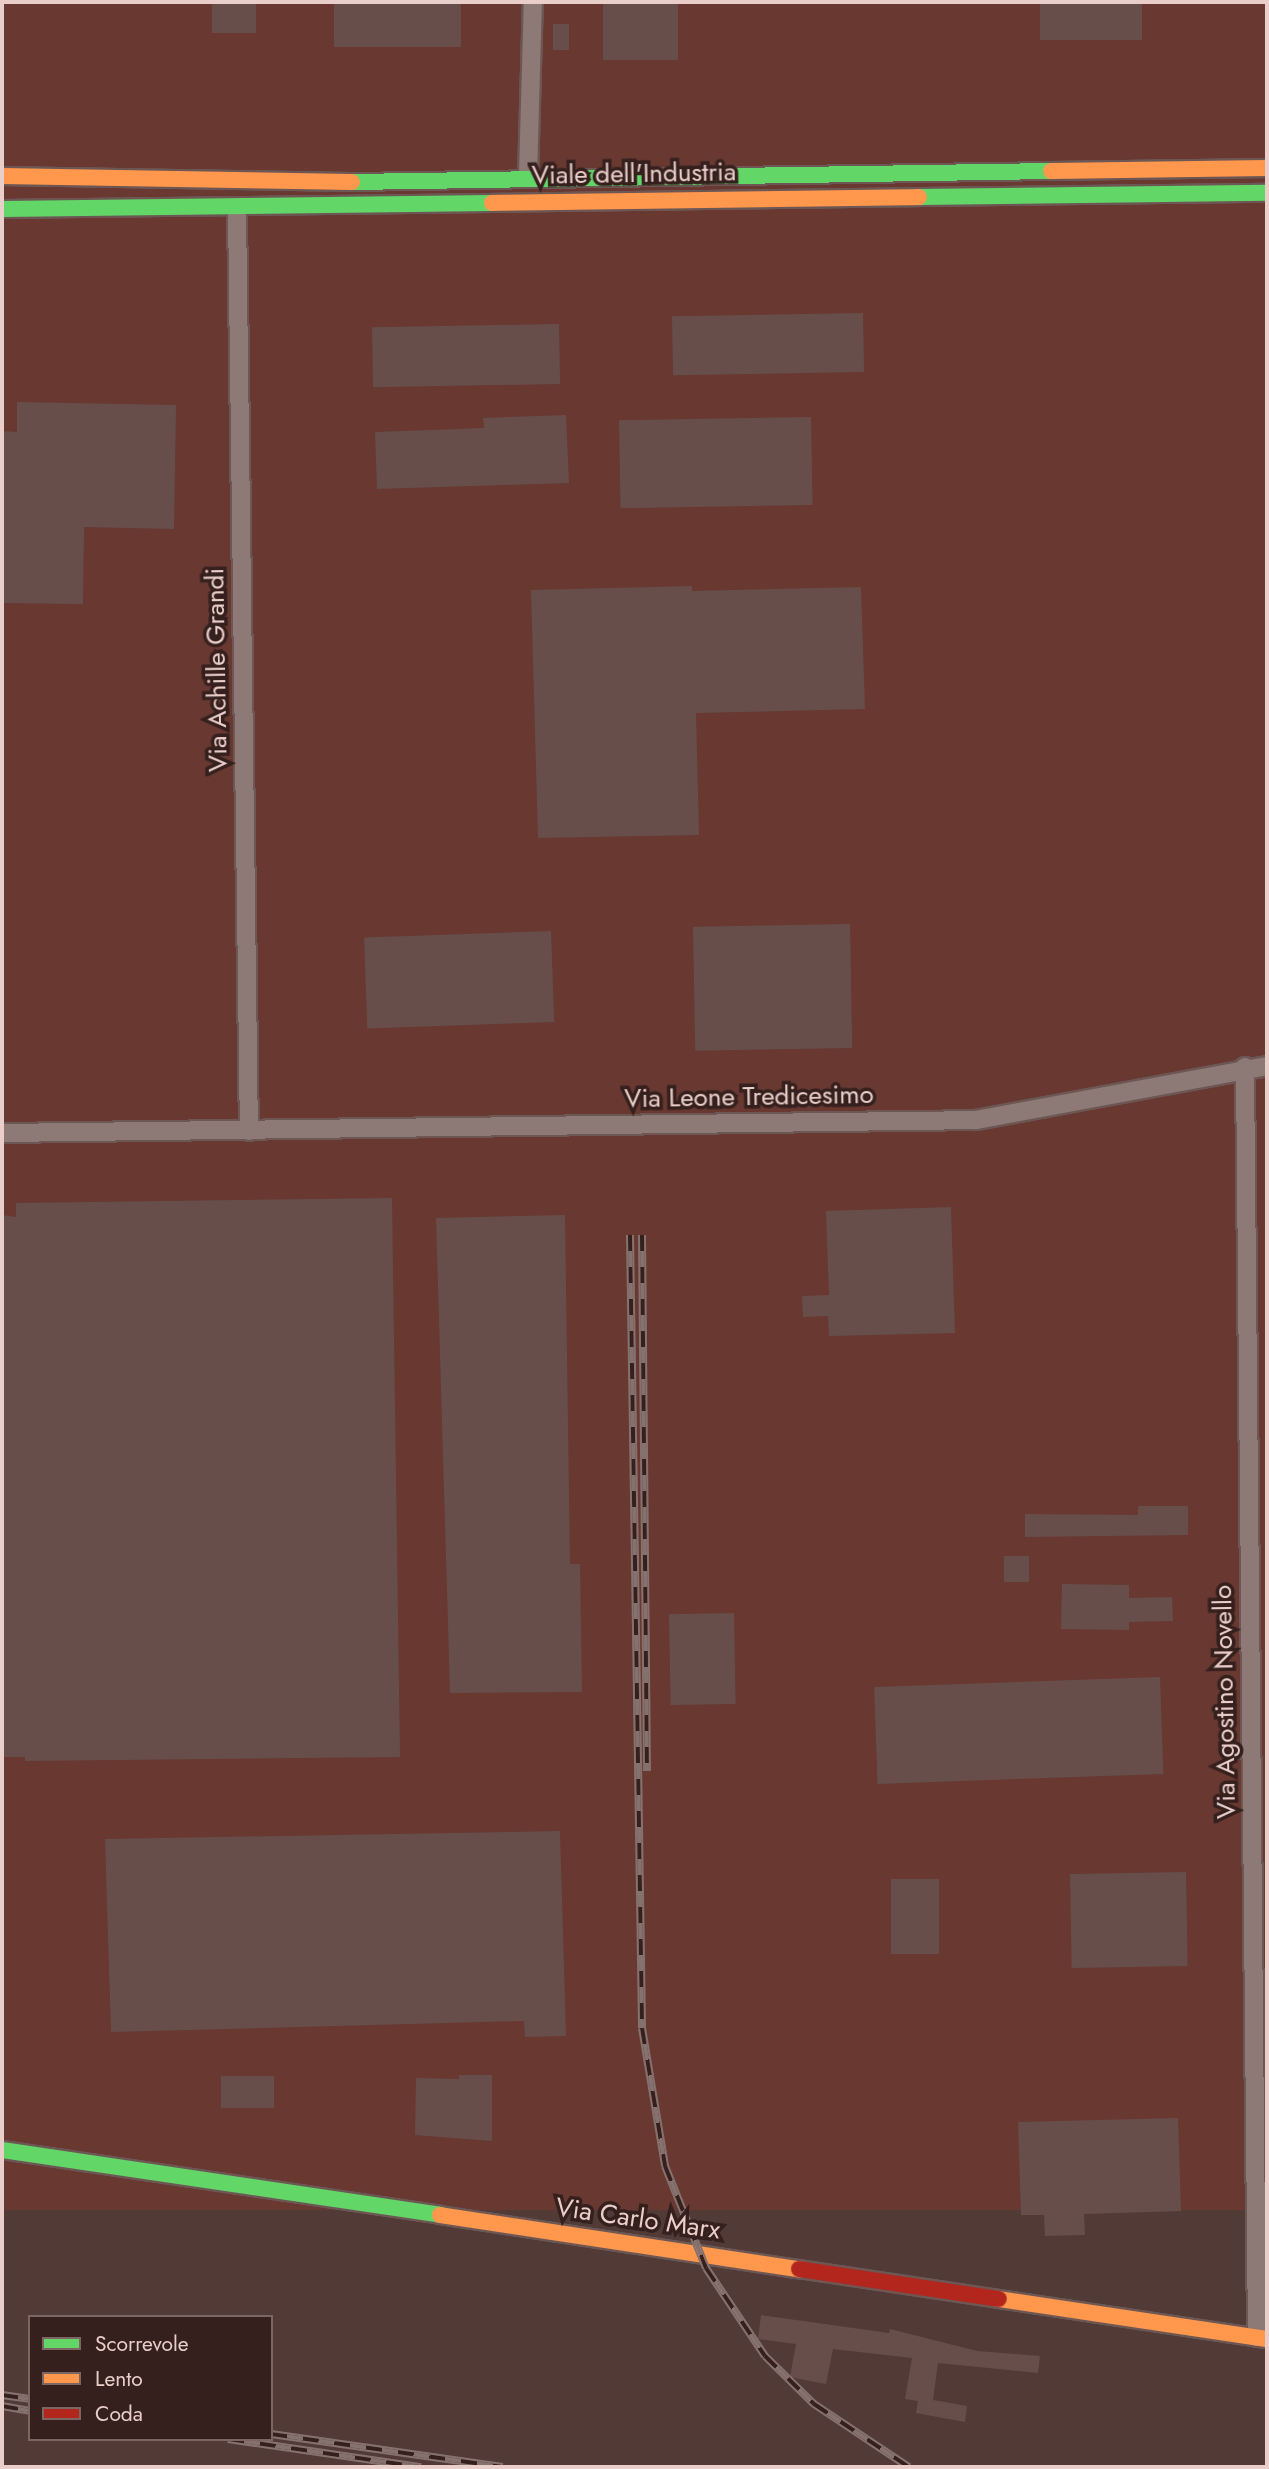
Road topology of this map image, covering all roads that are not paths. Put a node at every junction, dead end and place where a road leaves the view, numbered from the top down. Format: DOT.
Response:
graph roads {
  1 [pos="533,2"];
  2 [pos="1267,168"];
  3 [pos="2,176"];
  4 [pos="528,176"];
  5 [pos="1267,193"];
  6 [pos="237,208"];
  7 [pos="2,209"];
  8 [pos="1267,1066"];
  9 [pos="1245,1067"];
  10 [pos="249,1131"];
  11 [pos="2,1133"];
  12 [pos="2,2150"];
  13 [pos="1262,2338"];
  1 -- 4 [label="street, Viale dell'Industria"];
  2 -- 4 [label="main road, Viale dell'Industria"];
  3 -- 4 [label="main road, Viale dell'Industria"];
  5 -- 6 [label="main road, Viale dell'Industria"];
  6 -- 7 [label="main road, Viale dell'Industria"];
  6 -- 10 [label="street, Via Achille Grandi"];
  8 -- 9 [label="street, Via Leone Tredicesimo"];
  9 -- 10 [label="street, Via Leone Tredicesimo"];
  9 -- 13 [label="street, Via Agostino Novello"];
  10 -- 11 [label="street, Via Leone Tredicesimo"];
  12 -- 13 [label="main road, Via Carlo Marx"];
}
